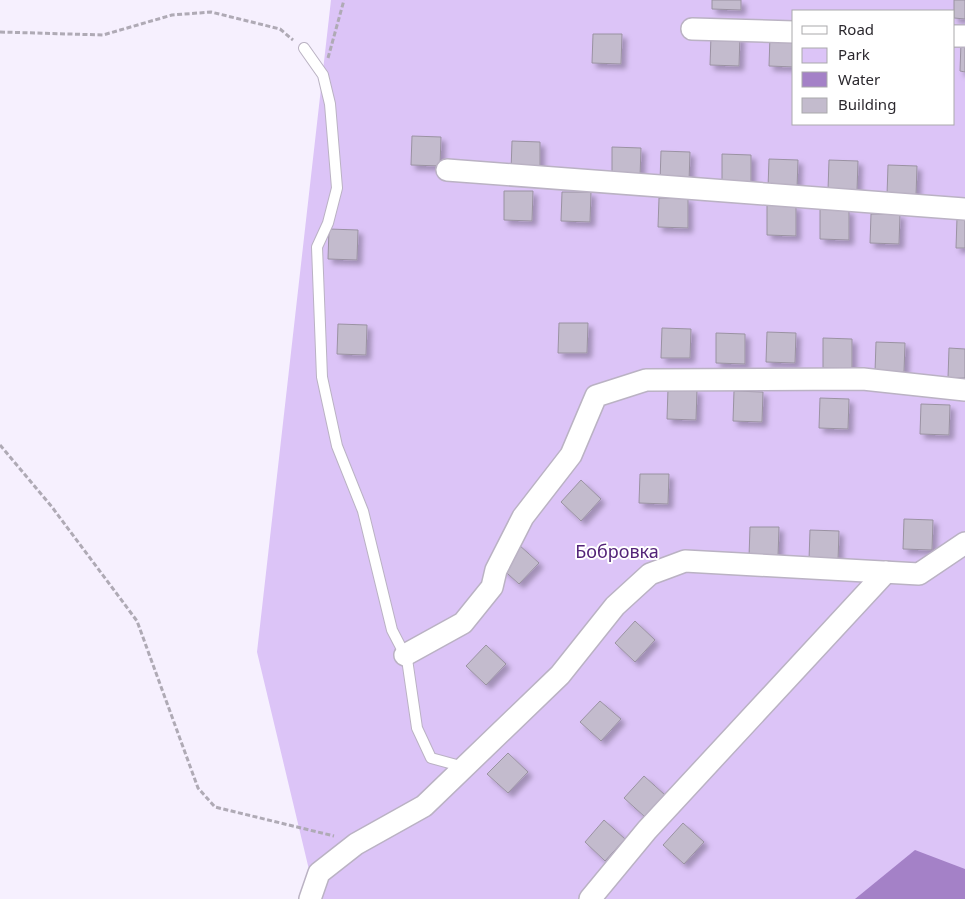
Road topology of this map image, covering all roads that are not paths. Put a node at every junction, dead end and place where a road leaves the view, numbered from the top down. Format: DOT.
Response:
graph roads {
  1 [pos="692,29"];
  2 [pos="792,32"];
  3 [pos="304,48"];
  4 [pos="447,170"];
  5 [pos="965,209"];
  6 [pos="965,390"];
  7 [pos="965,543"];
  8 [pos="886,572"];
  9 [pos="405,655"];
  10 [pos="464,767"];
  11 [pos="310,899"];
  12 [pos="590,899"];
  1 -- 2 [label="street"];
  3 -- 9 [label="lane"];
  4 -- 5 [label="street"];
  6 -- 9 [label="street"];
  7 -- 8 [label="street"];
  8 -- 10 [label="street"];
  8 -- 12 [label="street"];
  9 -- 10 [label="lane"];
  10 -- 11 [label="street"];
}
